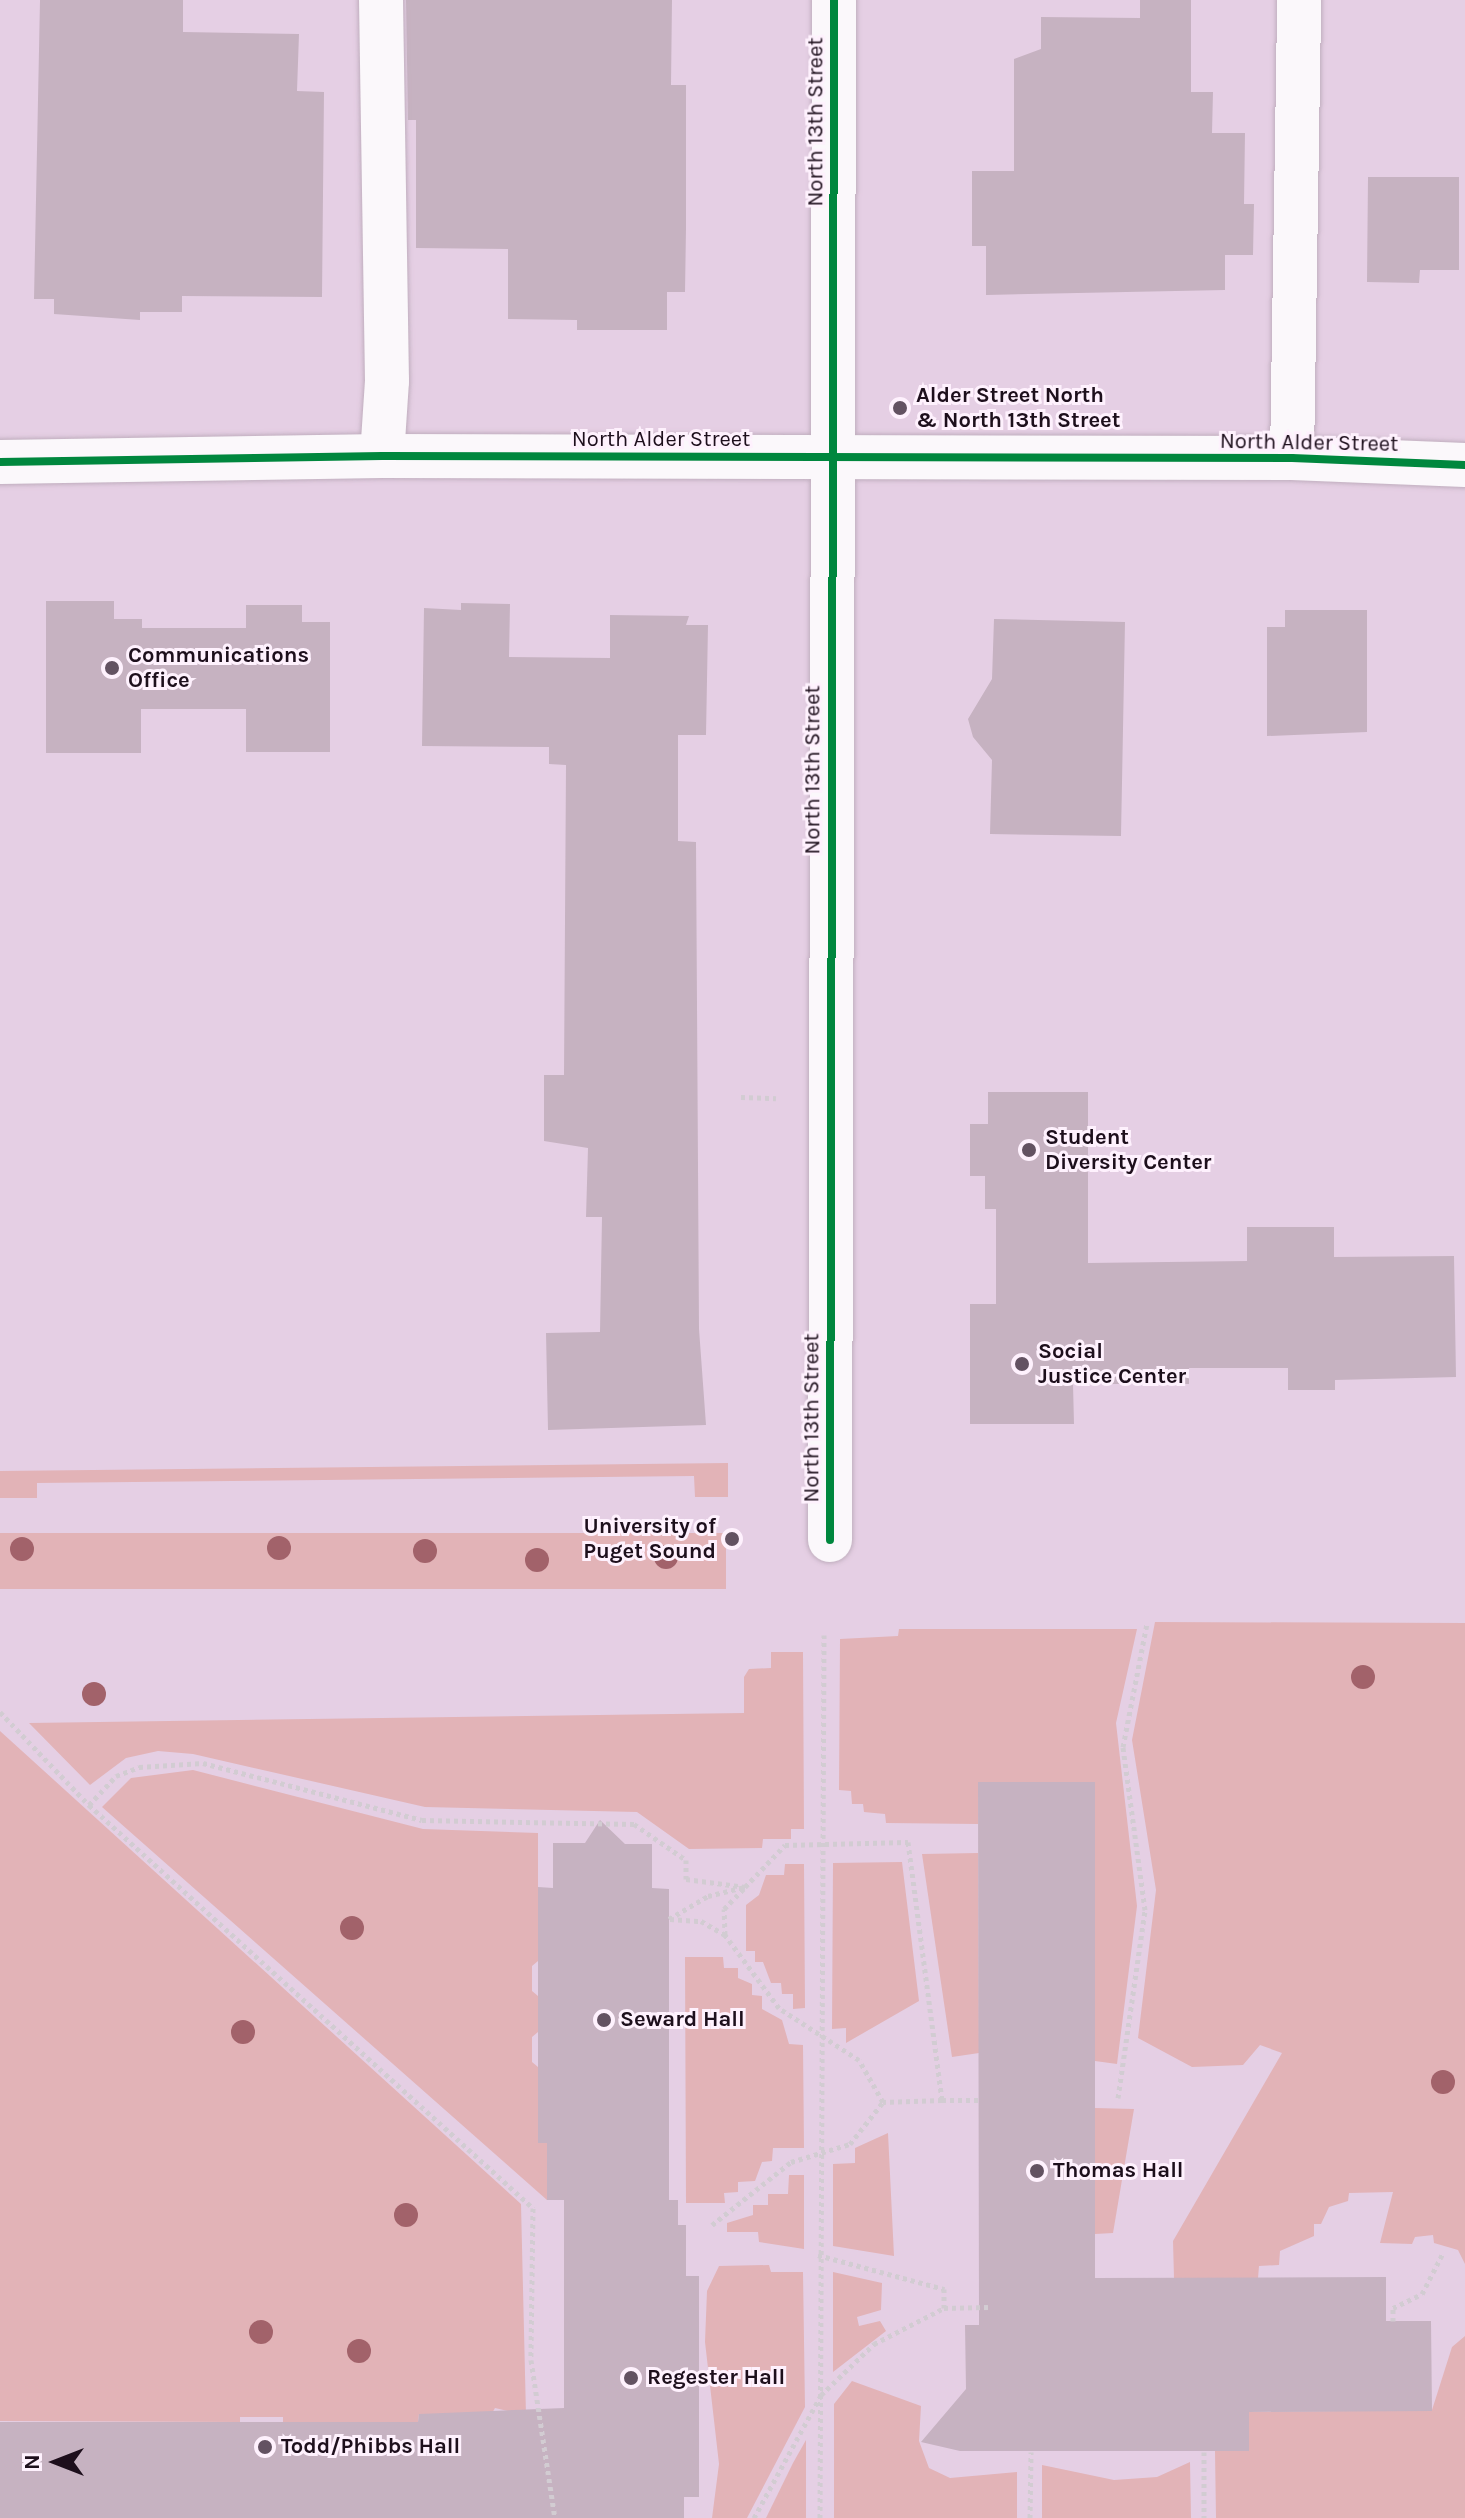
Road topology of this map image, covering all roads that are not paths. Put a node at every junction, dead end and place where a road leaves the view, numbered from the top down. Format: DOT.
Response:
graph roads {
  1 [pos="381,0"];
  2 [pos="834,0"];
  3 [pos="1299,0"];
  4 [pos="382,456"];
  5 [pos="1292,458"];
  6 [pos="831,460"];
  7 [pos="0,462"];
  8 [pos="1465,465"];
  9 [pos="830,1540"];
  1 -- 4 [label="street"];
  2 -- 6 [label="street, North 13th Street"];
  3 -- 5 [label="street"];
  4 -- 6 [label="street, North Alder Street"];
  4 -- 7 [label="street, North Alder Street"];
  5 -- 6 [label="street, North Alder Street"];
  5 -- 8 [label="street, North Alder Street"];
  6 -- 9 [label="street, North 13th Street"];
}
